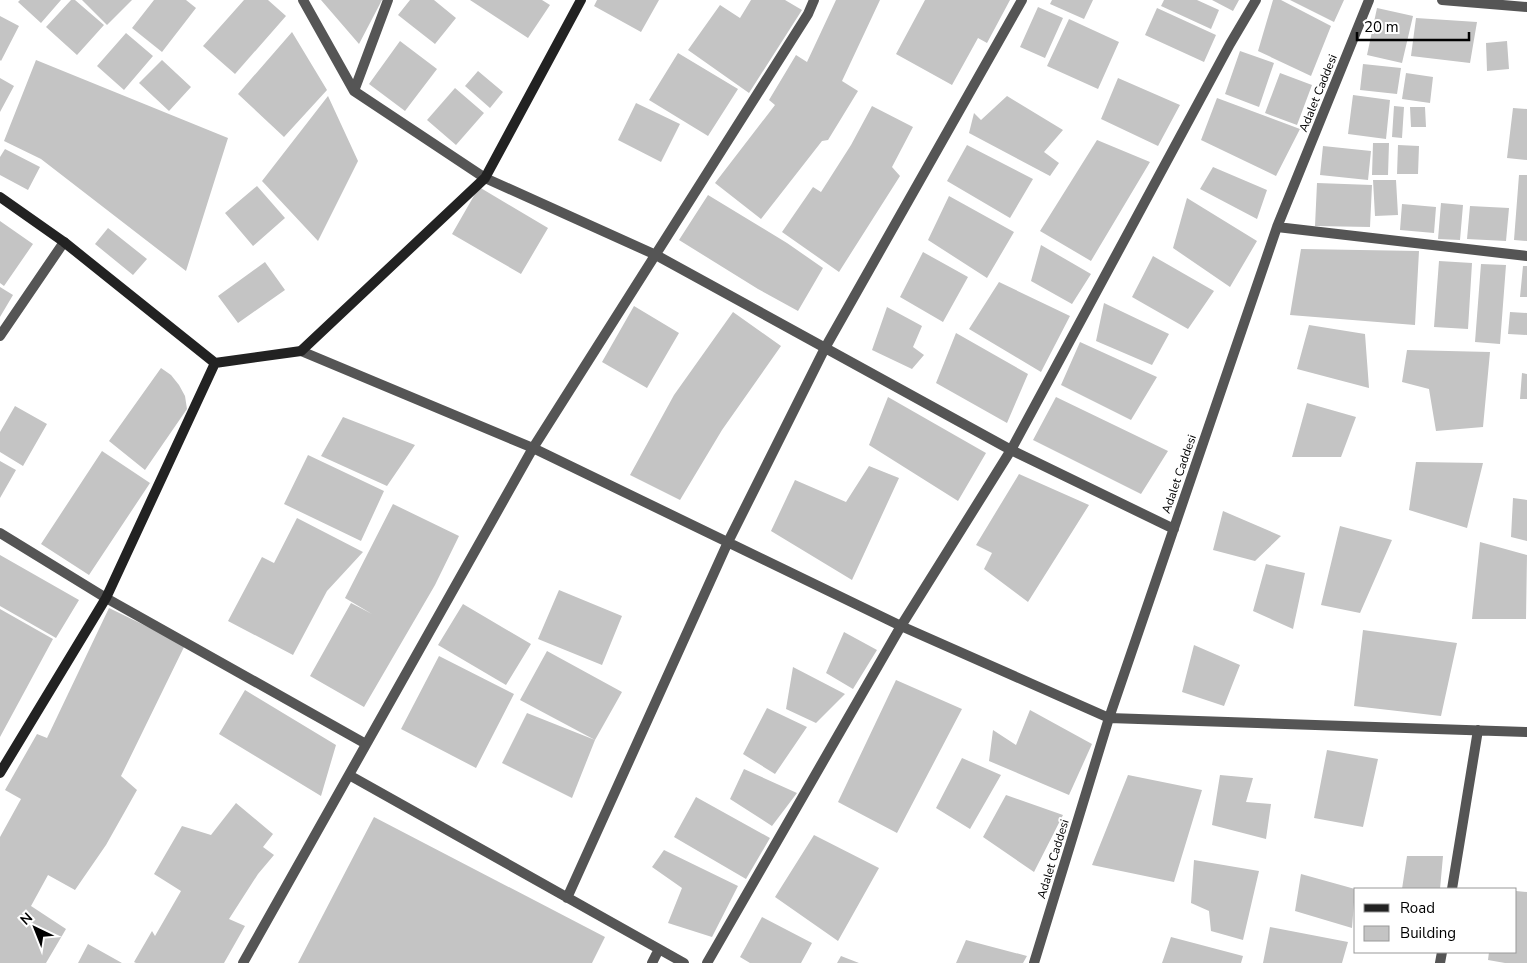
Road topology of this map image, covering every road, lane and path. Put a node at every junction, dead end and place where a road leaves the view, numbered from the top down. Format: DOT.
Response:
graph roads {
  1 [pos="302,0"];
  2 [pos="388,0"];
  3 [pos="581,0"];
  4 [pos="814,0"];
  5 [pos="1022,0"];
  6 [pos="1256,0"];
  7 [pos="1369,0"];
  8 [pos="1442,0"];
  9 [pos="1527,7"];
  10 [pos="354,91"];
  11 [pos="485,178"];
  12 [pos="0,197"];
  13 [pos="1277,227"];
  14 [pos="64,242"];
  15 [pos="656,255"];
  16 [pos="1527,256"];
  17 [pos="0,336"];
  18 [pos="825,348"];
  19 [pos="301,351"];
  20 [pos="215,363"];
  21 [pos="533,448"];
  22 [pos="1011,450"];
  23 [pos="1174,529"];
  24 [pos="0,533"];
  25 [pos="728,542"];
  26 [pos="106,598"];
  27 [pos="901,626"];
  28 [pos="1109,718"];
  29 [pos="1478,730"];
  30 [pos="1527,732"];
  31 [pos="366,744"];
  32 [pos="0,773"];
  33 [pos="349,775"];
  34 [pos="1452,888"];
  35 [pos="568,898"];
  36 [pos="658,948"];
  37 [pos="243,963"];
  38 [pos="652,963"];
  39 [pos="684,963"];
  40 [pos="707,963"];
  41 [pos="1034,963"];
  1 -- 10 [label="street"];
  2 -- 10 [label="street"];
  3 -- 11 [label="street"];
  4 -- 15 [label="street"];
  5 -- 18 [label="street"];
  6 -- 22 [label="street"];
  7 -- 13 [label="street, Adalet Caddesi"];
  8 -- 9 [label="street"];
  10 -- 11 [label="street"];
  11 -- 15 [label="street"];
  11 -- 19 [label="street"];
  12 -- 14 [label="street"];
  13 -- 16 [label="street"];
  13 -- 23 [label="street, Adalet Caddesi"];
  14 -- 17 [label="street"];
  14 -- 20 [label="street"];
  15 -- 18 [label="street"];
  15 -- 21 [label="street"];
  18 -- 22 [label="street"];
  18 -- 25 [label="street"];
  19 -- 20 [label="street"];
  19 -- 21 [label="street"];
  20 -- 26 [label="street"];
  21 -- 25 [label="street"];
  21 -- 31 [label="street"];
  22 -- 23 [label="street"];
  22 -- 27 [label="street"];
  23 -- 28 [label="street, Adalet Caddesi"];
  24 -- 26 [label="street"];
  25 -- 27 [label="street"];
  25 -- 35 [label="street"];
  26 -- 31 [label="street"];
  26 -- 32 [label="street"];
  27 -- 28 [label="street"];
  27 -- 40 [label="street"];
  28 -- 29 [label="street"];
  28 -- 41 [label="street, Adalet Caddesi"];
  29 -- 30 [label="street"];
  29 -- 34 [label="street"];
  31 -- 33 [label="street"];
  33 -- 35 [label="street"];
  33 -- 37 [label="street"];
  35 -- 36 [label="street"];
  36 -- 38 [label="street"];
  36 -- 39 [label="street"];
}
